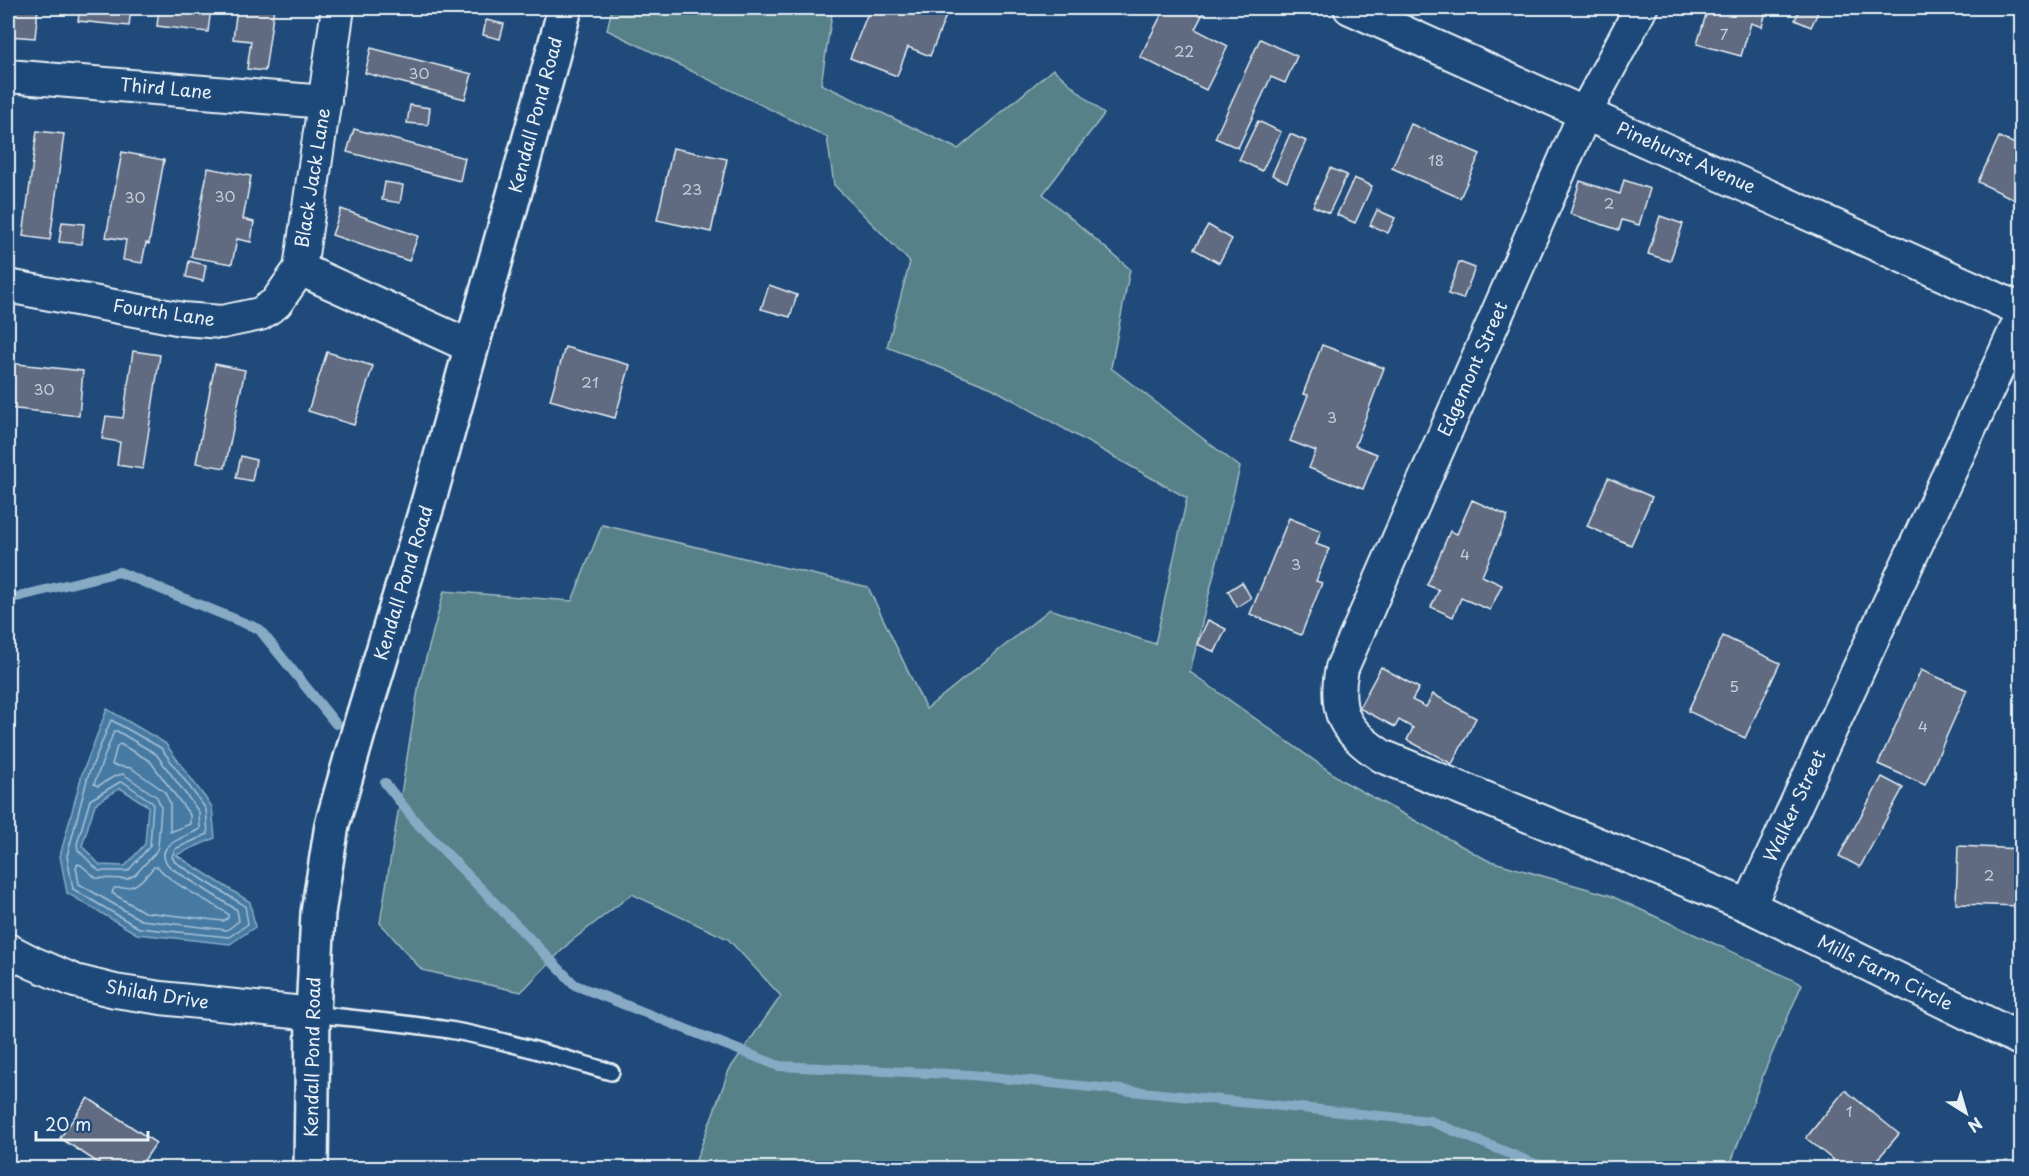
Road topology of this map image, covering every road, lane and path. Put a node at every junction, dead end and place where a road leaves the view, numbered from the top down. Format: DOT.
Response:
graph roads {
  1 [pos="338,8"];
  2 [pos="565,8"];
  3 [pos="1350,8"];
  4 [pos="1641,8"];
  5 [pos="8,76"];
  6 [pos="325,102"];
  7 [pos="1585,113"];
  8 [pos="300,269"];
  9 [pos="8,286"];
  10 [pos="2022,310"];
  11 [pos="2022,316"];
  12 [pos="472,347"];
  13 [pos="1749,906"];
  14 [pos="8,950"];
  15 [pos="313,1014"];
  16 [pos="2022,1040"];
  17 [pos="611,1072"];
  18 [pos="311,1168"];
  1 -- 6 [label="street, Black Jack Lane"];
  2 -- 12 [label="street, Kendall Pond Road"];
  3 -- 7 [label="street, Pinehurst Avenue"];
  4 -- 7 [label="street, Edgemont Street"];
  5 -- 6 [label="street, Third Lane"];
  6 -- 8 [label="street, Black Jack Lane"];
  7 -- 10 [label="street, Pinehurst Avenue"];
  7 -- 13 [label="street, Edgemont Street"];
  8 -- 9 [label="street, Fourth Lane"];
  8 -- 12 [label="street, Black Jack Lane"];
  11 -- 13 [label="street, Walker Street"];
  12 -- 15 [label="street, Kendall Pond Road"];
  13 -- 16 [label="street, Mills Farm Circle"];
  14 -- 15 [label="street, Shilah Drive"];
  15 -- 17 [label="lane"];
  15 -- 18 [label="street, Kendall Pond Road"];
}
